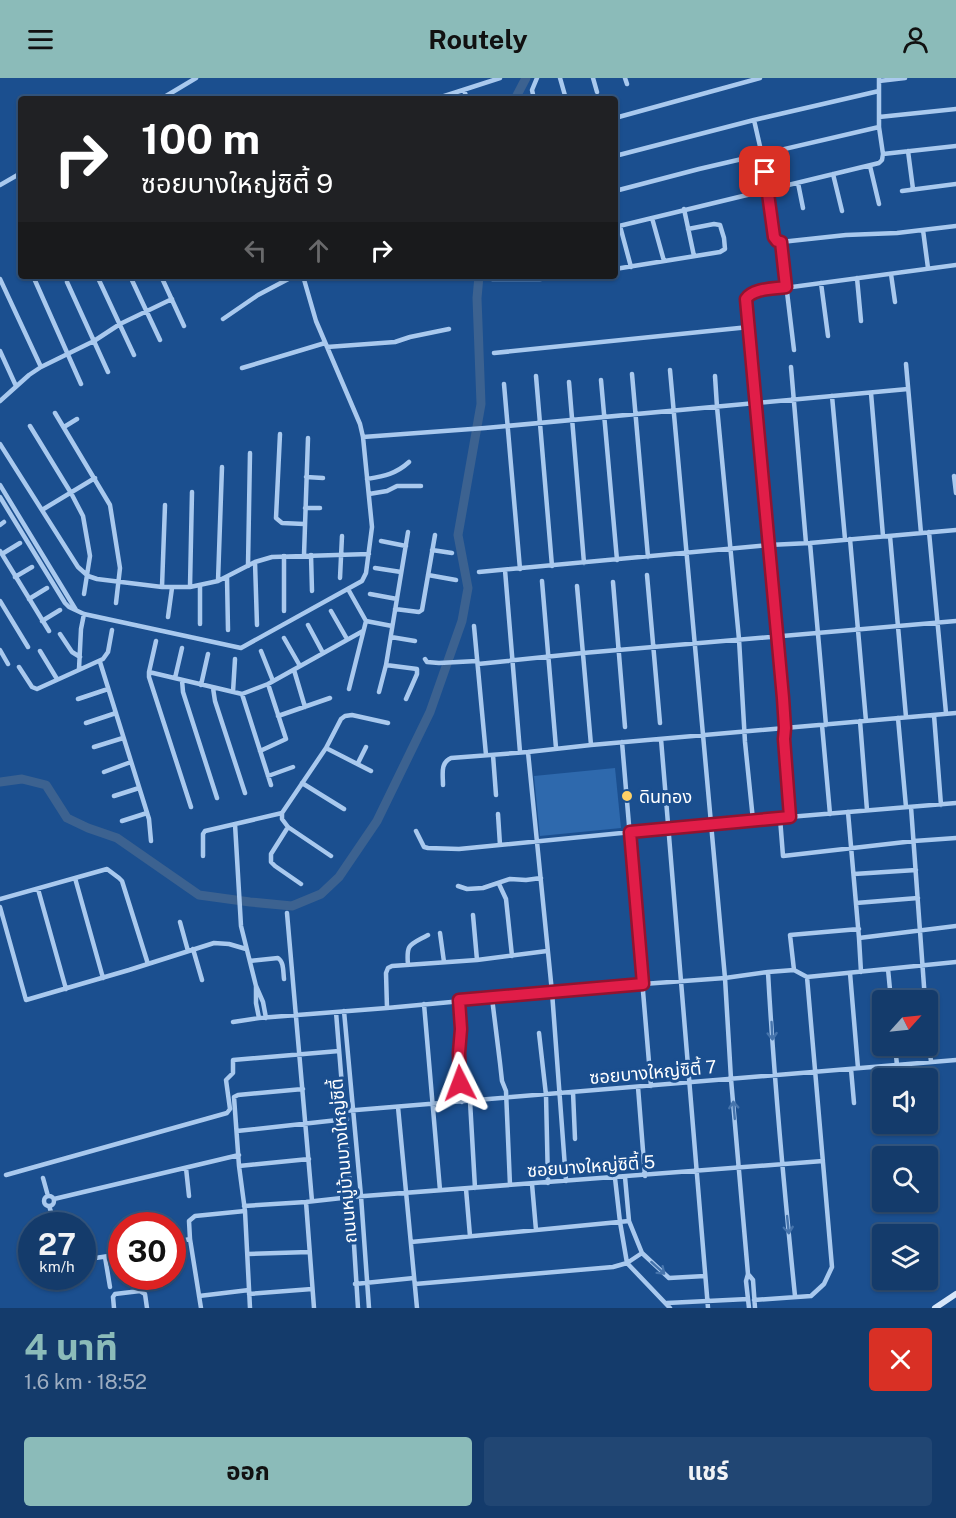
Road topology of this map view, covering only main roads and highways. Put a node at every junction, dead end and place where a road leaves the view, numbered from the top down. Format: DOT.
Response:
graph roads {
  1 [pos="956,1294"];
  2 [pos="935,1308"];
  1 -- 2 [label="main road"];
}
